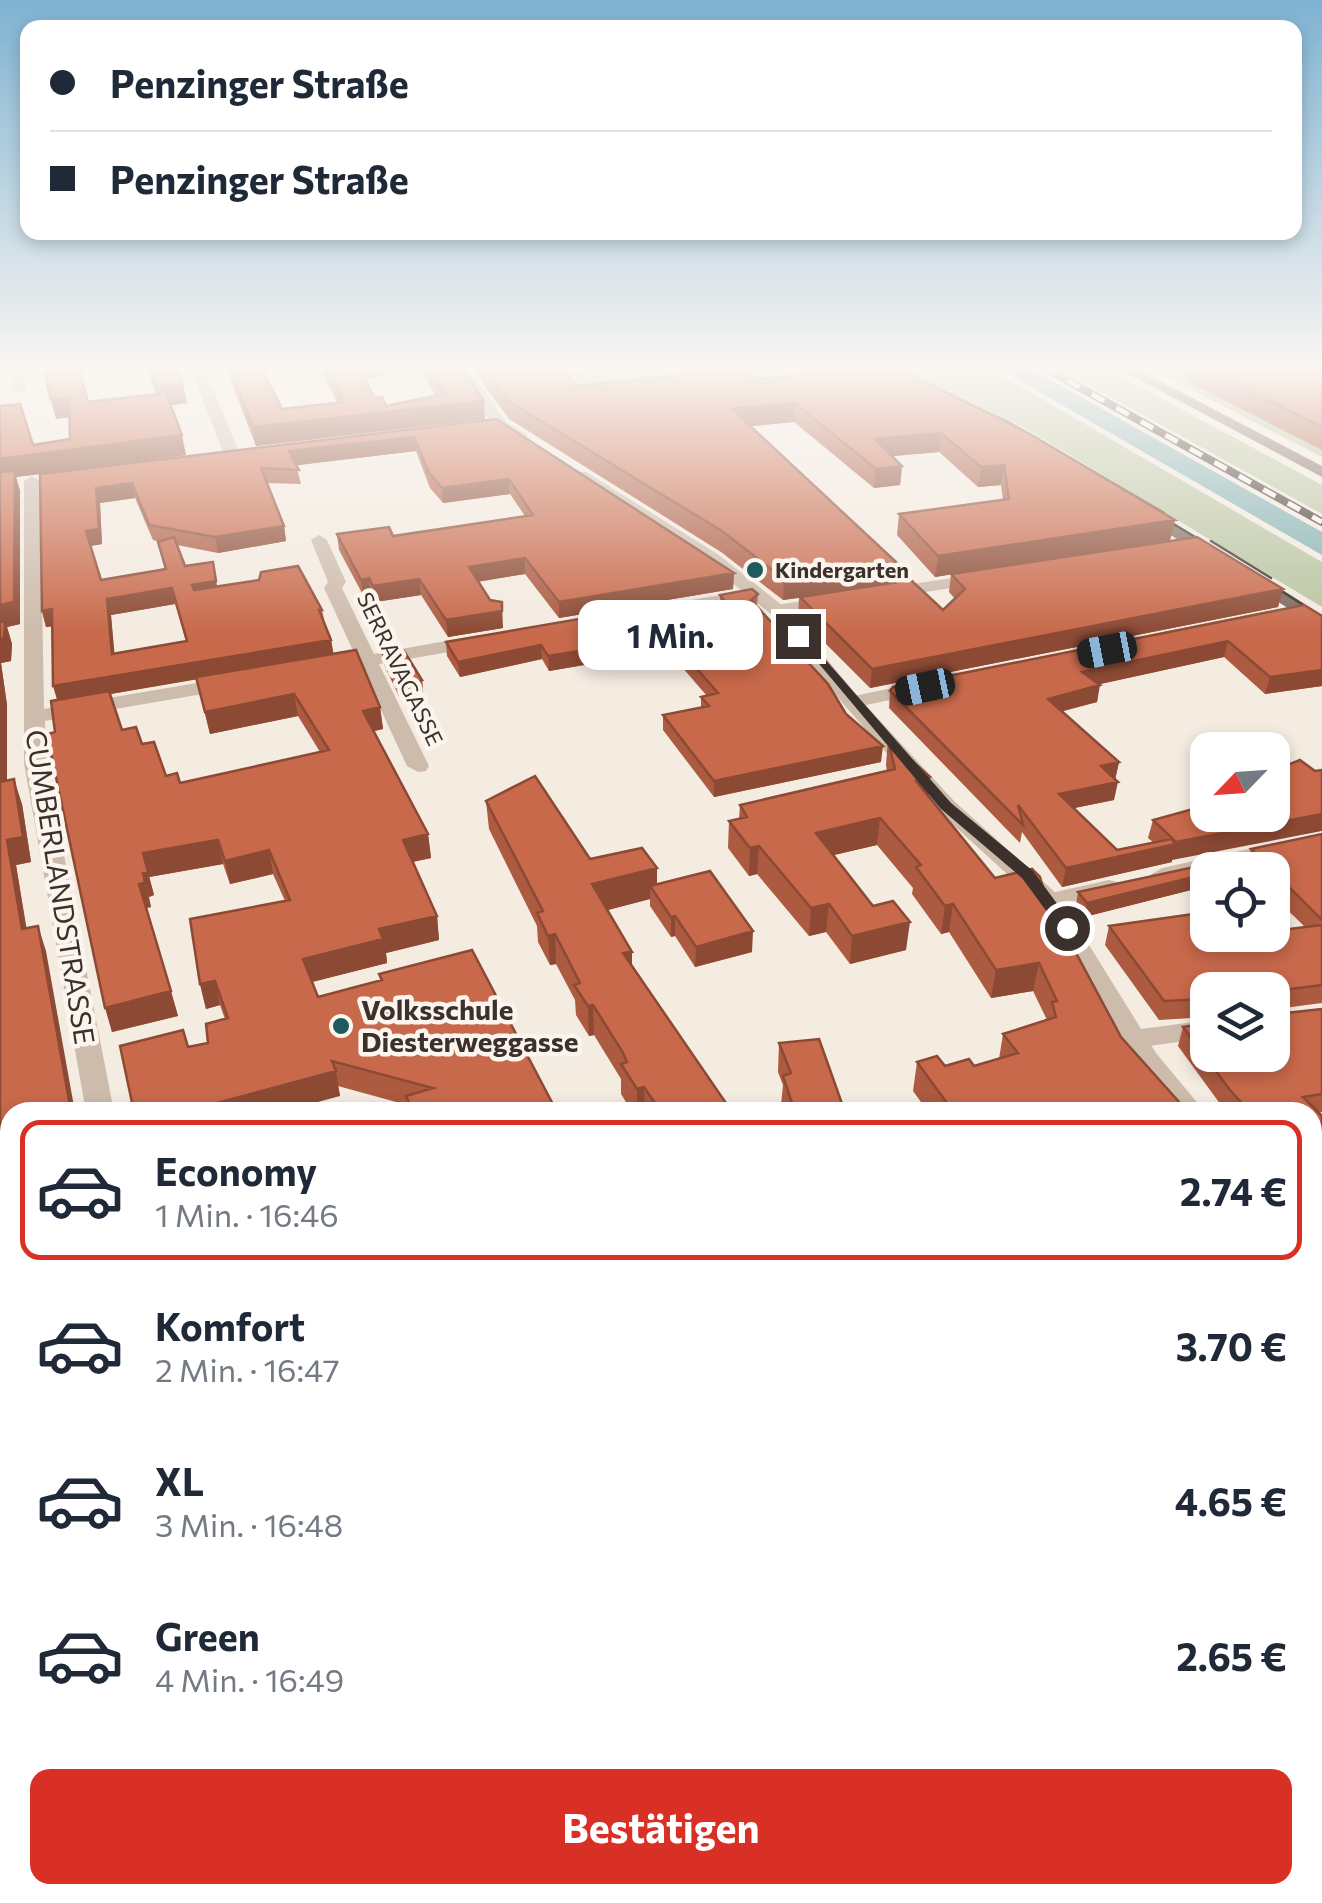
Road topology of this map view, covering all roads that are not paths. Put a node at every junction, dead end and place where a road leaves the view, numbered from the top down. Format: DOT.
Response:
graph roads {
  1 [pos="244,456"];
  2 [pos="1291,456"];
  3 [pos="232,457"];
  4 [pos="214,459"];
  5 [pos="567,466"];
  6 [pos="1322,472"];
  7 [pos="33,481"];
  8 [pos="1136,508"];
  9 [pos="319,540"];
  10 [pos="1199,545"];
  11 [pos="1169,550"];
  12 [pos="1005,574"];
  13 [pos="760,593"];
  14 [pos="777,610"];
  15 [pos="1303,611"];
  16 [pos="623,616"];
  17 [pos="1270,617"];
  18 [pos="1322,623"];
  19 [pos="506,637"];
  20 [pos="369,660"];
  21 [pos="313,670"];
  22 [pos="257,679"];
  23 [pos="947,682"];
  24 [pos="852,702"];
  25 [pos="32,717"];
  26 [pos="418,766"];
  27 [pos="1322,840"];
  28 [pos="1050,900"];
  29 [pos="1190,1032"];
  30 [pos="1134,1039"];
  31 [pos="98,1102"];
  32 [pos="1183,1102"];
  1 -- 3 [label="street"];
  2 -- 6 [label="main road"];
  3 -- 4 [label="street"];
  5 -- 13 [label="street"];
  7 -- 25 [label="street, CUMBERLANDSTRASSE"];
  8 -- 10 [label="main road"];
  9 -- 20 [label="street, SERRAVAGASSE"];
  10 -- 11 [label="street"];
  10 -- 15 [label="main road"];
  12 -- 14 [label="street"];
  13 -- 14 [label="street"];
  13 -- 16 [label="street"];
  14 -- 24 [label="street"];
  15 -- 17 [label="street"];
  15 -- 18 [label="main road"];
  19 -- 20 [label="street"];
  20 -- 21 [label="street"];
  20 -- 26 [label="street, SERRAVAGASSE"];
  22 -- 25 [label="street"];
  23 -- 24 [label="street"];
  24 -- 28 [label="street"];
  25 -- 31 [label="street, CUMBERLANDSTRASSE"];
  27 -- 28 [label="street"];
  28 -- 30 [label="street"];
  29 -- 30 [label="street"];
  30 -- 32 [label="street"];
}
